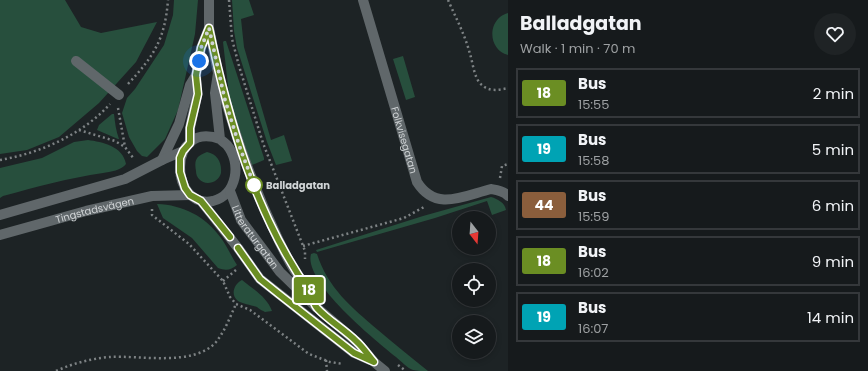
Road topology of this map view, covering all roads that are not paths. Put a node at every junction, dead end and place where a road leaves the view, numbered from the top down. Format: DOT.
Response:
graph roads {
  1 [pos="209,0"];
  2 [pos="363,0"];
  3 [pos="209,28"];
  4 [pos="76,61"];
  5 [pos="218,73"];
  6 [pos="196,75"];
  7 [pos="118,99"];
  8 [pos="220,139"];
  9 [pos="186,147"];
  10 [pos="162,160"];
  11 [pos="230,190"];
  12 [pos="190,195"];
  13 [pos="508,196"];
  14 [pos="201,201"];
  15 [pos="0,215"];
  16 [pos="0,235"];
  17 [pos="316,307"];
  18 [pos="374,362"];
  19 [pos="385,371"];
  1 -- 3 [label="street"];
  2 -- 13 [label="street, Folkvisegatan"];
  3 -- 5 [label="street"];
  3 -- 6 [label="street"];
  4 -- 7 [label="street"];
  5 -- 8 [label="street"];
  5 -- 17 [label="street"];
  6 -- 9 [label="street"];
  6 -- 10 [label="street"];
  8 -- 9 [label="street"];
  8 -- 11 [label="street"];
  9 -- 10 [label="street, Tingstadsvägen"];
  9 -- 12 [label="street"];
  10 -- 15 [label="street, Tingstadsvägen"];
  11 -- 14 [label="street, Litteraturgatan"];
  11 -- 17 [label="street, Litteraturgatan"];
  12 -- 14 [label="street, Litteraturgatan"];
  12 -- 16 [label="street, Tingstadsvägen"];
  14 -- 18 [label="street, Litteraturgatan"];
  17 -- 18 [label="street, Litteraturgatan"];
  18 -- 19 [label="street, Litteraturgatan"];
}
